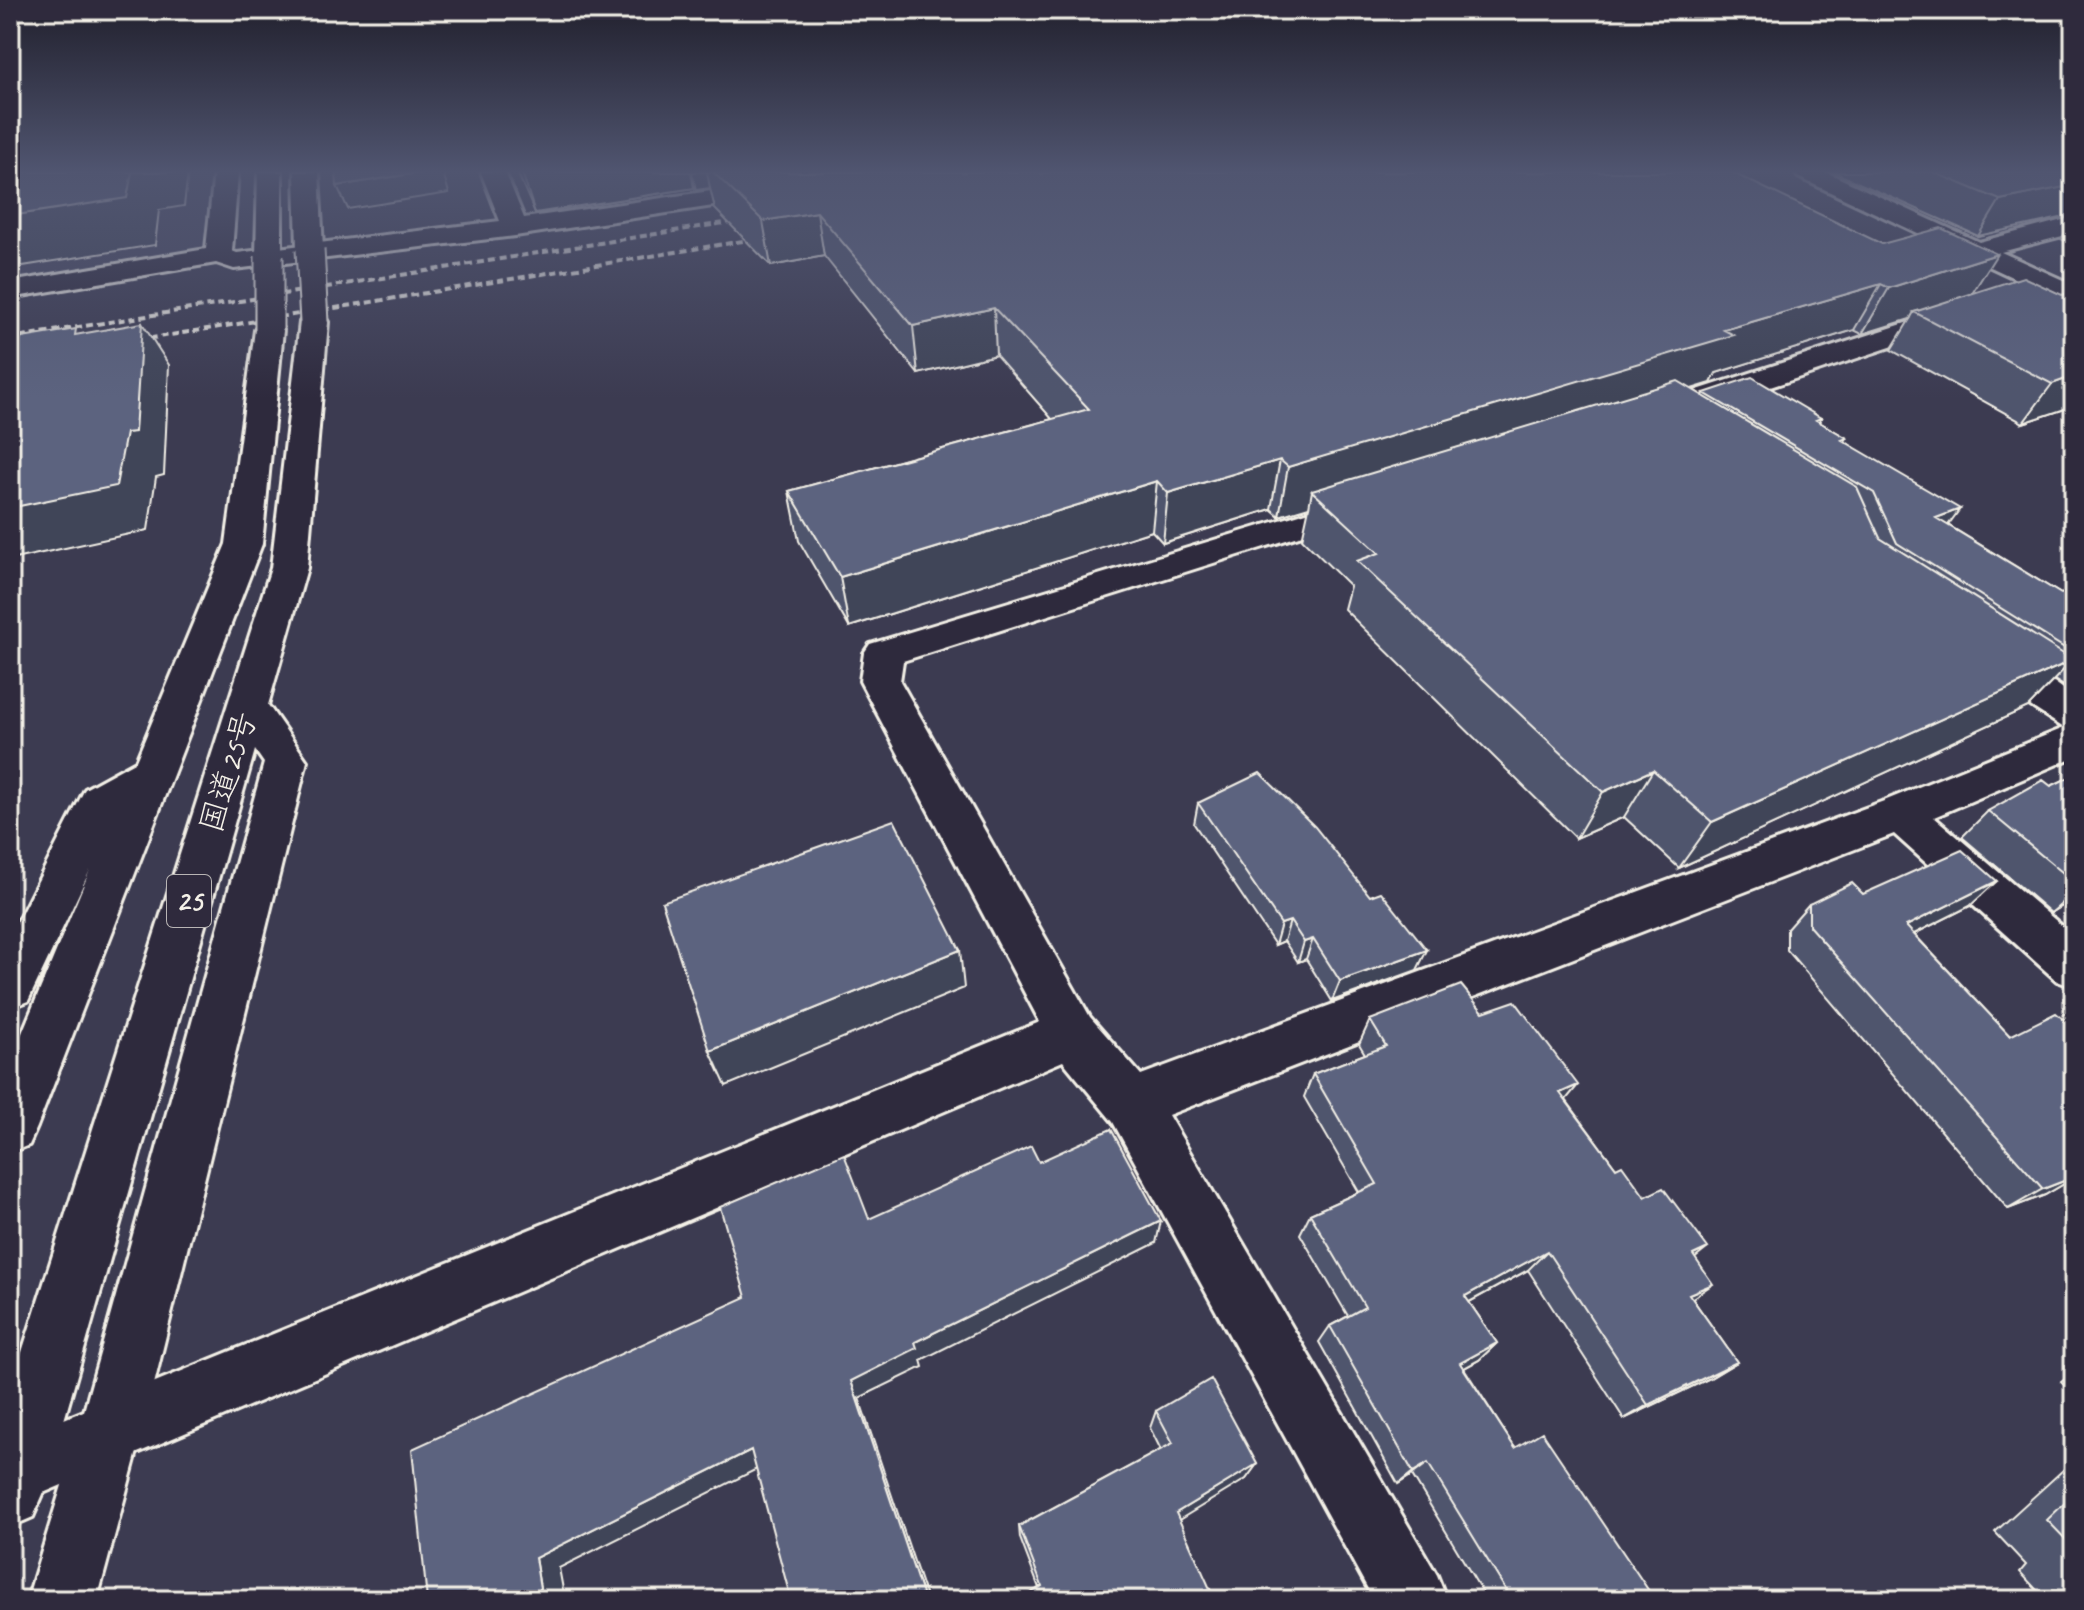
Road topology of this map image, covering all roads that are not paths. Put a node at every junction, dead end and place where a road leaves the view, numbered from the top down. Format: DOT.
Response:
graph roads {
  1 [pos="220,247"];
  2 [pos="269,247"];
  3 [pos="310,247"];
  4 [pos="352,247"];
  5 [pos="1971,247"];
  6 [pos="1988,247"];
  7 [pos="1977,250"];
  8 [pos="219,255"];
  9 [pos="10,290"];
  10 [pos="2062,290"];
  11 [pos="1674,421"];
  12 [pos="1402,493"];
  13 [pos="1968,646"];
  14 [pos="247,707"];
  15 [pos="2074,716"];
  16 [pos="2074,740"];
  17 [pos="155,770"];
  18 [pos="1900,813"];
  19 [pos="2074,966"];
  20 [pos="10,986"];
  21 [pos="1072,1033"];
  22 [pos="1132,1104"];
  23 [pos="10,1127"];
  24 [pos="110,1433"];
  25 [pos="13,1480"];
  26 [pos="62,1600"];
  27 [pos="1412,1600"];
  1 -- 8 [label="main road"];
  2 -- 17 [label="main road, 国道25号, bridge"];
  3 -- 14 [label="main road, 国道25号 / 25, bridge"];
  4 -- 8 [label="main road"];
  5 -- 7 [label="main road"];
  6 -- 7 [label="main road"];
  7 -- 10 [label="main road"];
  8 -- 9 [label="main road"];
  10 -- 11 [label="main road"];
  12 -- 21 [label="main road"];
  13 -- 15 [label="main road"];
  14 -- 24 [label="main road, 25"];
  14 -- 25 [label="main road, 国道25号 / 25"];
  16 -- 18 [label="main road"];
  17 -- 20 [label="main road"];
  17 -- 23 [label="main road, 国道25号"];
  18 -- 19 [label="main road"];
  18 -- 22 [label="main road"];
  21 -- 22 [label="main road"];
  21 -- 24 [label="main road"];
  22 -- 27 [label="main road"];
  24 -- 25 [label="main road"];
  24 -- 26 [label="main road, 25"];
}
